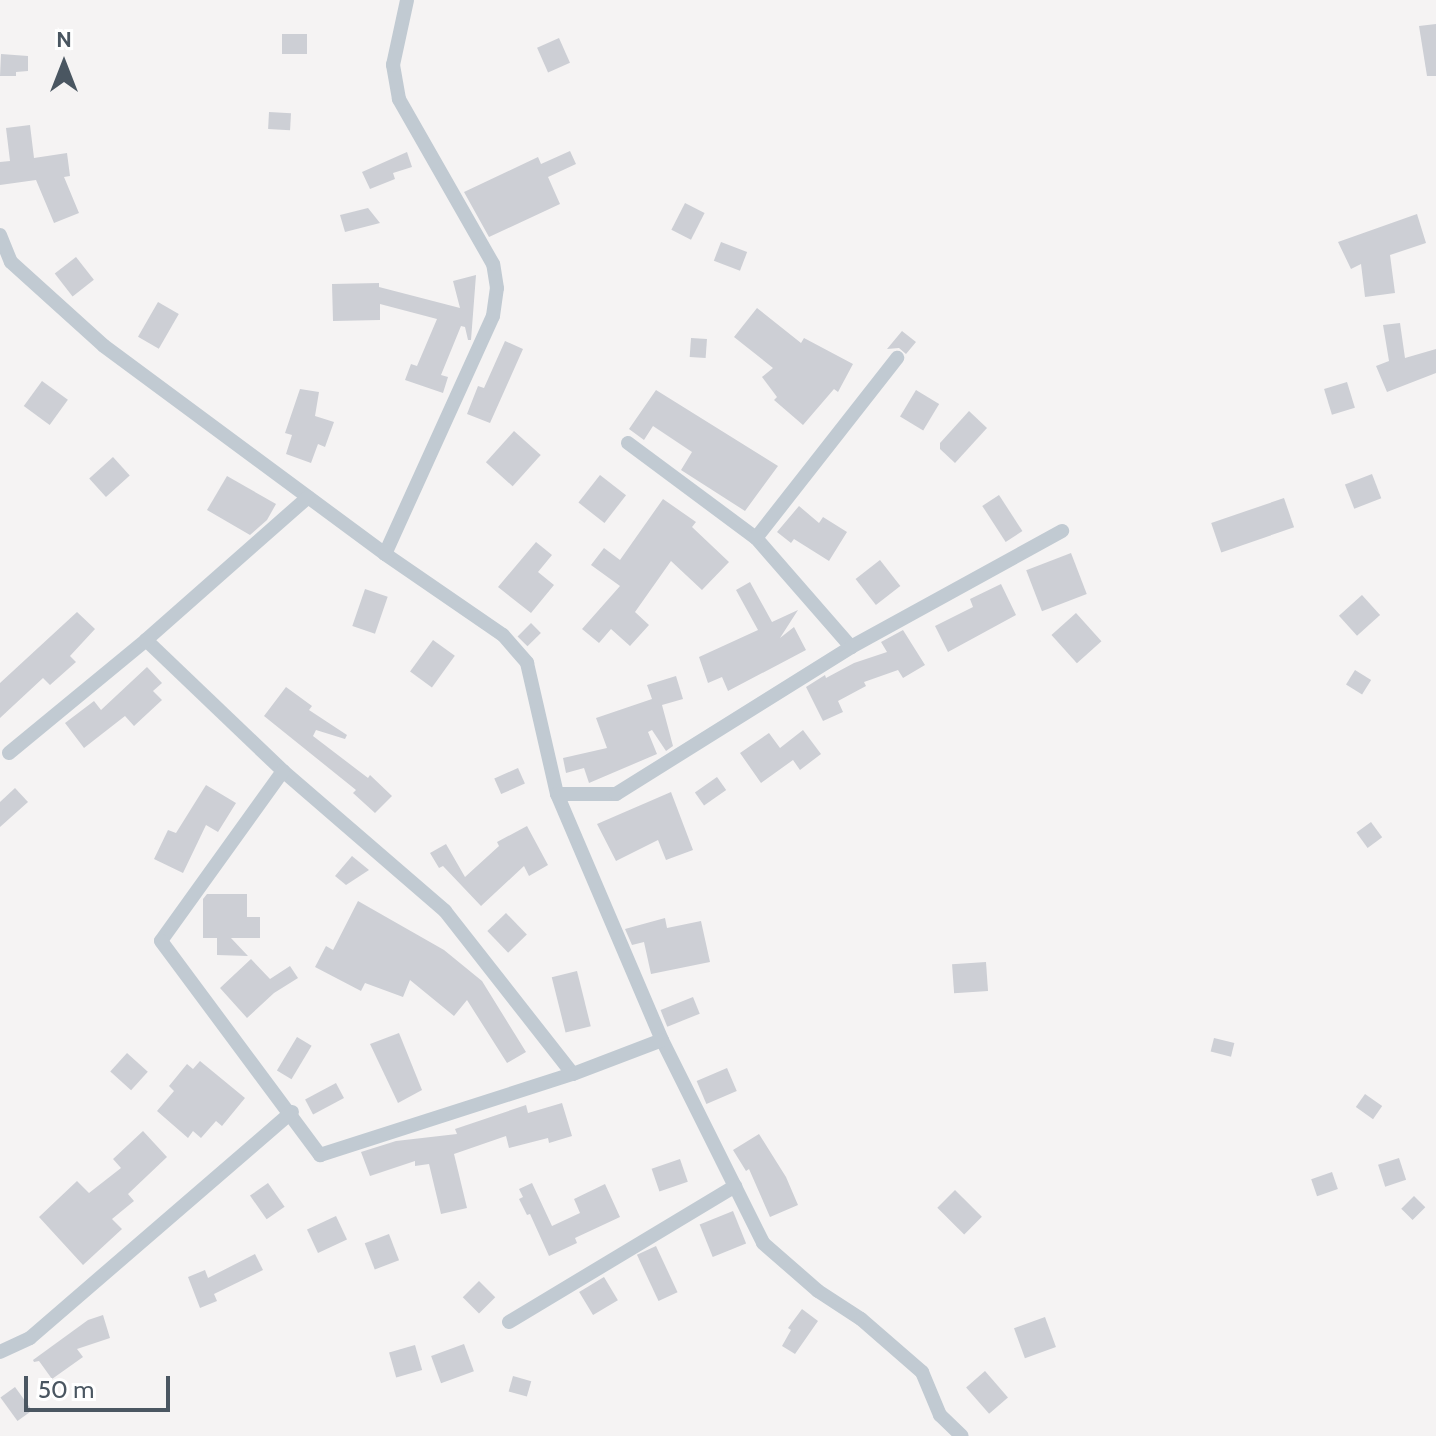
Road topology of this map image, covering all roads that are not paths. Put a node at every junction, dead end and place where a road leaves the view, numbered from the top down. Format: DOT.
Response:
graph roads {
  1 [pos="407,0"];
  2 [pos="0,235"];
  3 [pos="897,358"];
  4 [pos="628,443"];
  5 [pos="308,497"];
  6 [pos="1062,531"];
  7 [pos="756,538"];
  8 [pos="385,554"];
  9 [pos="146,640"];
  10 [pos="851,647"];
  11 [pos="9,753"];
  12 [pos="283,771"];
  13 [pos="557,794"];
  14 [pos="662,1040"];
  15 [pos="573,1074"];
  16 [pos="292,1112"];
  17 [pos="735,1186"];
  18 [pos="509,1322"];
  19 [pos="0,1352"];
  20 [pos="962,1436"];
  1 -- 8 [label="street"];
  2 -- 5 [label="street"];
  3 -- 7 [label="street"];
  4 -- 7 [label="street"];
  5 -- 8 [label="street"];
  5 -- 9 [label="street"];
  6 -- 10 [label="street"];
  7 -- 10 [label="street"];
  8 -- 13 [label="street"];
  9 -- 11 [label="street"];
  9 -- 12 [label="street"];
  10 -- 13 [label="street"];
  12 -- 15 [label="street"];
  12 -- 16 [label="street"];
  13 -- 14 [label="street"];
  14 -- 15 [label="street"];
  14 -- 17 [label="street"];
  15 -- 16 [label="street"];
  16 -- 19 [label="street"];
  17 -- 18 [label="street"];
  17 -- 20 [label="street"];
}
